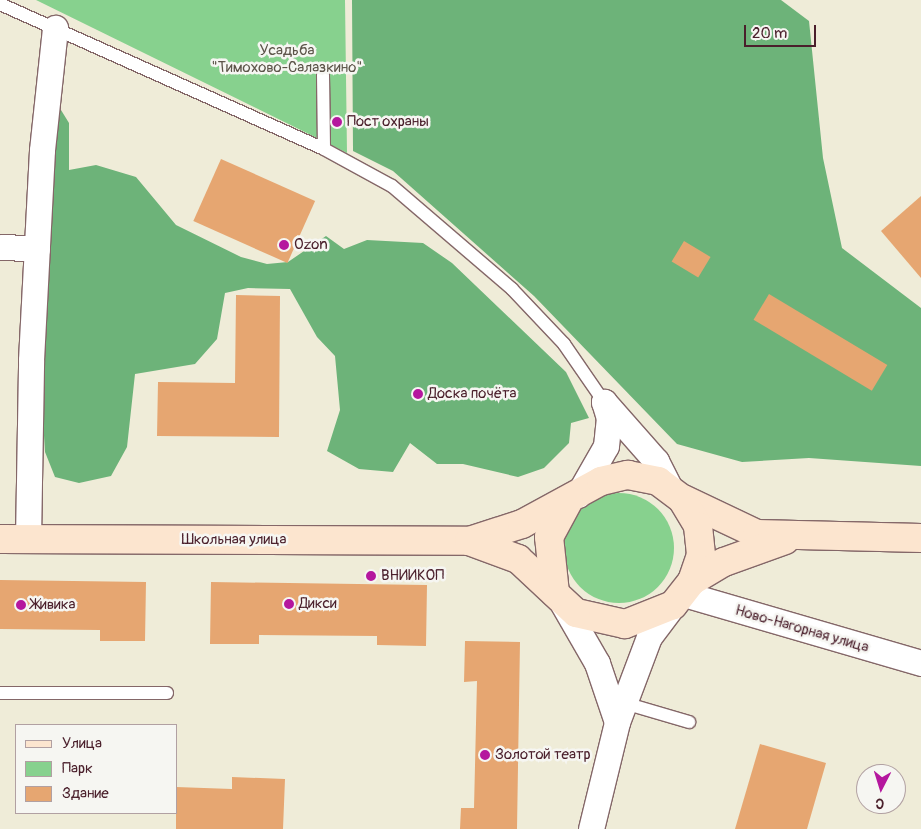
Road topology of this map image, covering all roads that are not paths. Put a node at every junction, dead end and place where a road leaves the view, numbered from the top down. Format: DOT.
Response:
graph roads {
  1 [pos="0,4"];
  2 [pos="55,28"];
  3 [pos="323,75"];
  4 [pos="324,149"];
  5 [pos="0,247"];
  6 [pos="37,248"];
  7 [pos="604,402"];
  8 [pos="676,493"];
  9 [pos="574,498"];
  10 [pos="814,537"];
  11 [pos="921,538"];
  12 [pos="0,539"];
  13 [pos="28,539"];
  14 [pos="469,541"];
  15 [pos="683,593"];
  16 [pos="559,598"];
  17 [pos="921,663"];
  18 [pos="0,693"];
  19 [pos="167,693"];
  20 [pos="621,712"];
  21 [pos="689,722"];
  22 [pos="591,829"];
  1 -- 2 [label="lane"];
  2 -- 4 [label="lane"];
  2 -- 6 [label="street"];
  3 -- 4 [label="lane"];
  4 -- 7 [label="lane"];
  5 -- 6 [label="street"];
  6 -- 13 [label="street"];
  7 -- 8 [label="street"];
  7 -- 9 [label="street"];
  8 -- 9 [label="main road"];
  8 -- 10 [label="main road"];
  8 -- 15 [label="main road"];
  9 -- 14 [label="main road"];
  9 -- 16 [label="main road"];
  10 -- 11 [label="main road"];
  10 -- 15 [label="main road"];
  12 -- 13 [label="main road, Школьная улица"];
  13 -- 14 [label="main road, Школьная улица"];
  14 -- 16 [label="main road"];
  15 -- 16 [label="main road"];
  15 -- 17 [label="street, Ново-Нагорная улица"];
  15 -- 20 [label="street"];
  16 -- 20 [label="street"];
  18 -- 19 [label="lane"];
  20 -- 21 [label="lane"];
  20 -- 22 [label="street"];
}
